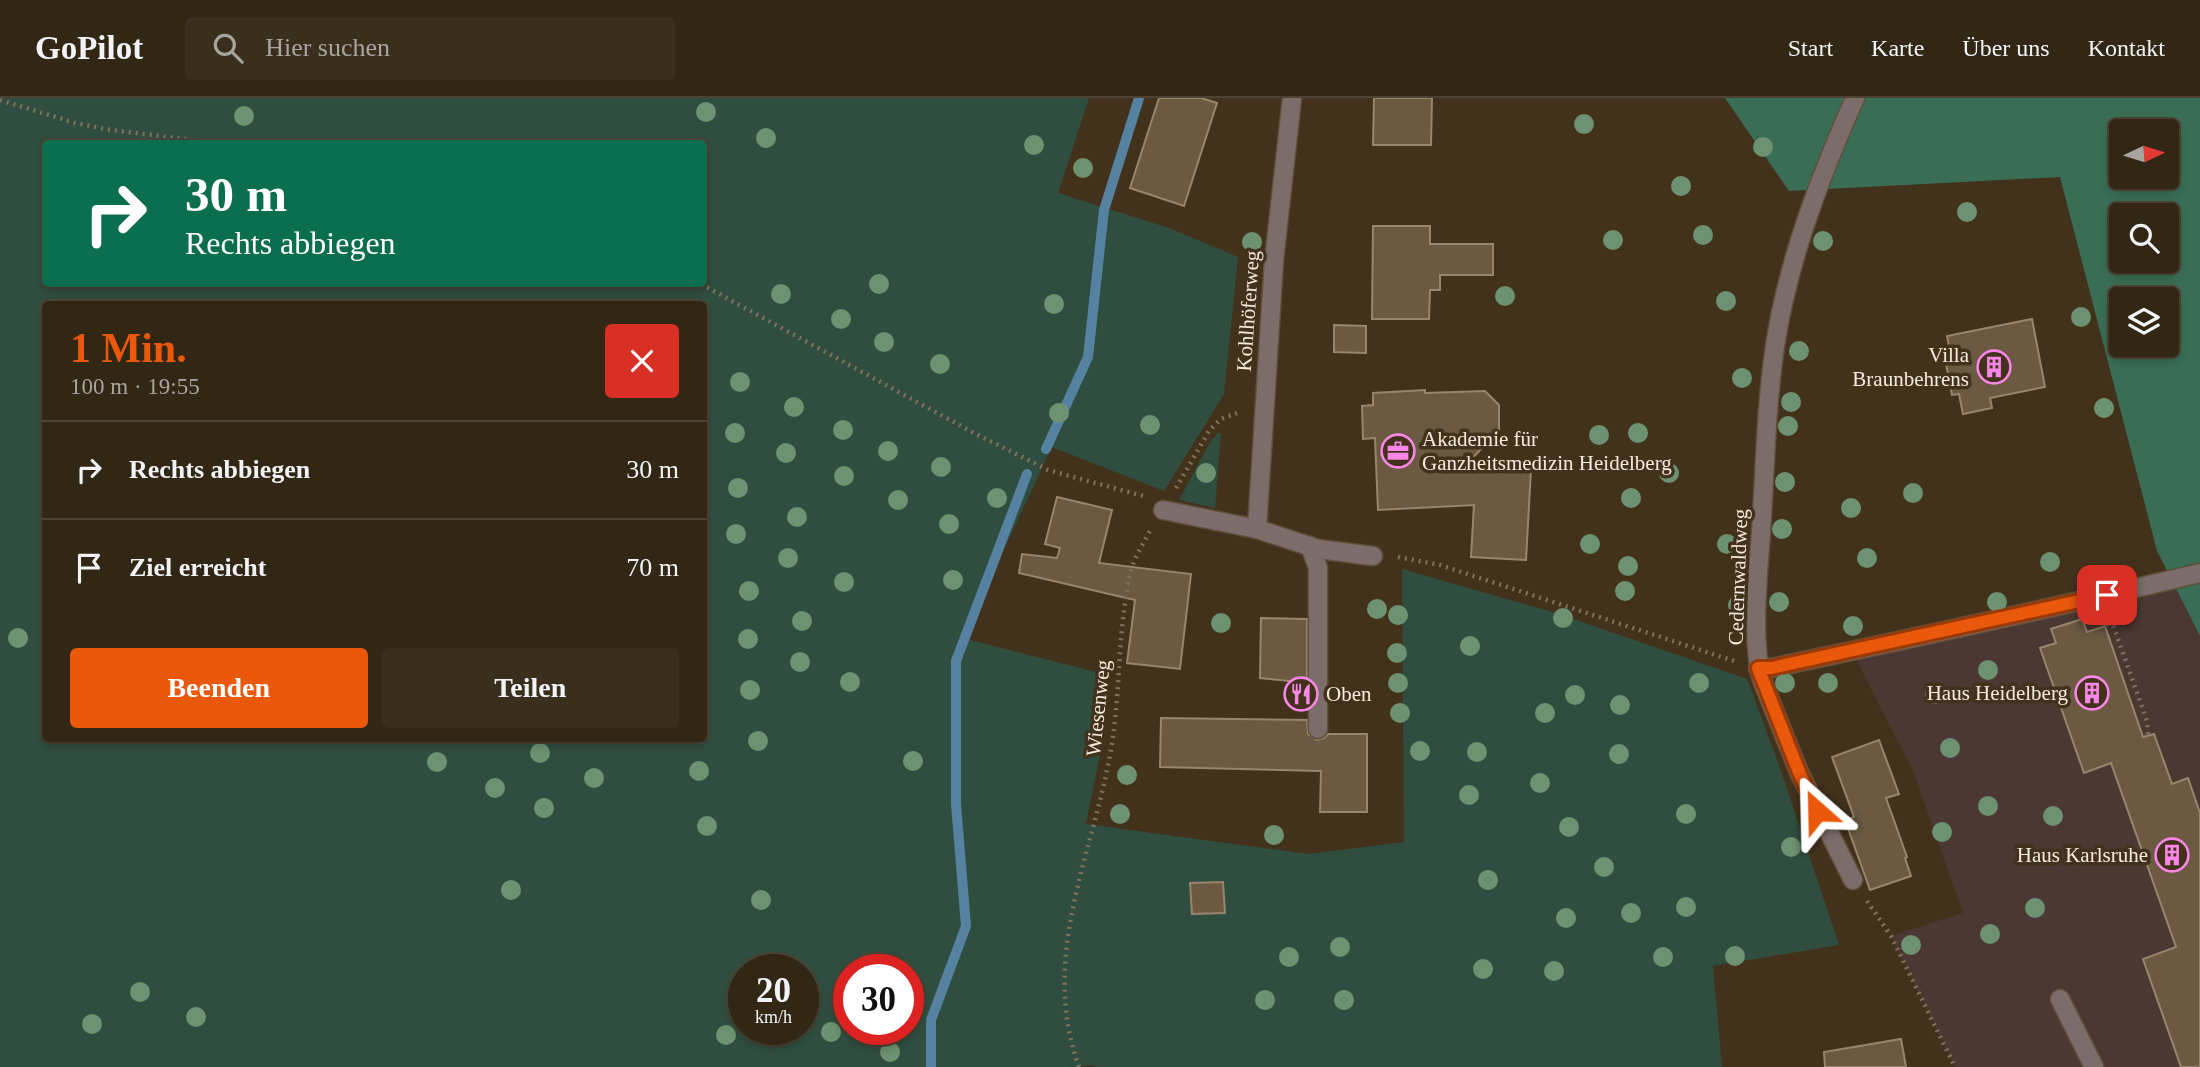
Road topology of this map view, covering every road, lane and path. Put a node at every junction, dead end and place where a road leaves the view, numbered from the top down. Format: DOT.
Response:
graph roads {
  1 [pos="1292,98"];
  2 [pos="1855,98"];
  3 [pos="0,100"];
  4 [pos="194,140"];
  5 [pos="706,287"];
  6 [pos="1264,402"];
  7 [pos="1165,506"];
  8 [pos="1257,529"];
  9 [pos="1310,546"];
  10 [pos="1373,556"];
  11 [pos="2200,573"];
  12 [pos="2084,601"];
  13 [pos="1758,668"];
  14 [pos="1318,729"];
  15 [pos="2148,736"];
  16 [pos="1853,880"];
  17 [pos="2060,999"];
  18 [pos="1079,1067"];
  19 [pos="1955,1067"];
  20 [pos="2094,1067"];
  1 -- 6 [label="street, Kohlhöferweg"];
  2 -- 13 [label="street, Cedernwaldweg"];
  3 -- 4 [label="path"];
  5 -- 7 [label="path"];
  6 -- 7 [label="path, Wiesenweg"];
  6 -- 8 [label="street, Kohlhöferweg"];
  7 -- 8 [label="street"];
  7 -- 18 [label="path, Wiesenweg"];
  8 -- 9 [label="street"];
  9 -- 10 [label="street"];
  9 -- 14 [label="street"];
  10 -- 13 [label="path"];
  11 -- 12 [label="street"];
  12 -- 13 [label="street"];
  12 -- 15 [label="path"];
  13 -- 16 [label="street, Cedernwaldweg"];
  16 -- 19 [label="path"];
  17 -- 20 [label="street"];
}
